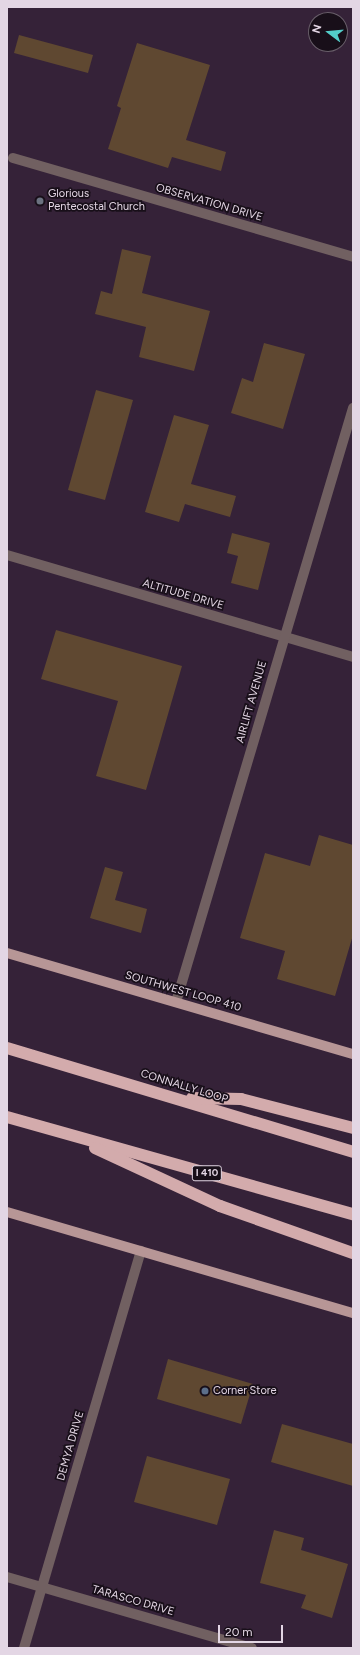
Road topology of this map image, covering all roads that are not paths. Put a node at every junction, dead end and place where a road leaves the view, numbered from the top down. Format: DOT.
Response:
graph roads {
  1 [pos="13,158"];
  2 [pos="353,257"];
  3 [pos="353,408"];
  4 [pos="7,555"];
  5 [pos="284,636"];
  6 [pos="353,657"];
  7 [pos="7,953"];
  8 [pos="176,1002"];
  9 [pos="7,1048"];
  10 [pos="353,1054"];
  11 [pos="176,1097"];
  12 [pos="7,1117"];
  13 [pos="353,1128"];
  14 [pos="61,1132"];
  15 [pos="353,1152"];
  16 [pos="7,1212"];
  17 [pos="353,1214"];
  18 [pos="141,1251"];
  19 [pos="353,1253"];
  20 [pos="353,1313"];
  21 [pos="7,1576"];
  22 [pos="42,1587"];
  23 [pos="24,1648"];
  24 [pos="252,1648"];
  1 -- 2 [label="street, OBSERVATION DRIVE"];
  3 -- 5 [label="street, AIRLIFT AVENUE"];
  4 -- 5 [label="street, ALTITUDE DRIVE"];
  5 -- 6 [label="street, ALTITUDE DRIVE"];
  5 -- 8 [label="street, AIRLIFT AVENUE"];
  7 -- 8 [label="main road, SOUTHWEST LOOP 410"];
  8 -- 10 [label="main road, SOUTHWEST LOOP 410"];
  9 -- 11 [label="highway, CONNALLY LOOP"];
  11 -- 13 [label="highway"];
  11 -- 15 [label="highway, CONNALLY LOOP"];
  12 -- 14 [label="highway, I 410"];
  14 -- 17 [label="highway, I 410"];
  14 -- 19 [label="highway"];
  16 -- 18 [label="main road"];
  18 -- 20 [label="main road"];
  18 -- 22 [label="street, DEMYA DRIVE"];
  21 -- 22 [label="street, TARASCO DRIVE"];
  22 -- 23 [label="street, DEMYA DRIVE"];
  22 -- 24 [label="street, TARASCO DRIVE"];
}
